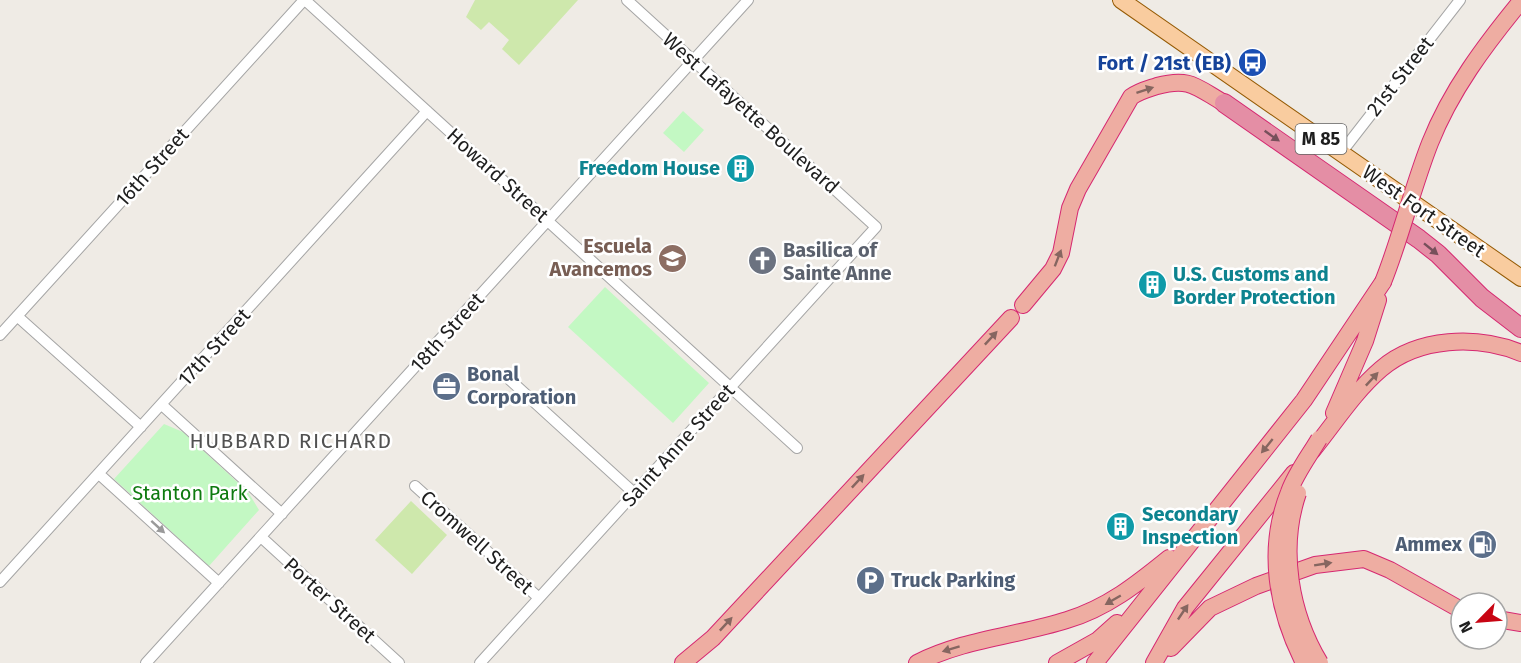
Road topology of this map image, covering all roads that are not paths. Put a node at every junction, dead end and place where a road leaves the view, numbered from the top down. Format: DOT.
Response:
graph roads {
  1 [pos="304,0"];
  2 [pos="627,0"];
  3 [pos="748,0"];
  4 [pos="1121,0"];
  5 [pos="1460,0"];
  6 [pos="1521,1"];
  7 [pos="693,60"];
  8 [pos="1224,103"];
  9 [pos="428,111"];
  10 [pos="1341,153"];
  11 [pos="548,221"];
  12 [pos="876,227"];
  13 [pos="1521,278"];
  14 [pos="1383,282"];
  15 [pos="1023,304"];
  16 [pos="17,316"];
  17 [pos="1011,318"];
  18 [pos="1521,328"];
  19 [pos="0,335"];
  20 [pos="1521,353"];
  21 [pos="510,380"];
  22 [pos="730,387"];
  23 [pos="162,405"];
  24 [pos="141,427"];
  25 [pos="1319,439"];
  26 [pos="797,448"];
  27 [pos="99,474"];
  28 [pos="415,486"];
  29 [pos="634,493"];
  30 [pos="282,514"];
  31 [pos="261,537"];
  32 [pos="1193,538"];
  33 [pos="0,582"];
  34 [pos="219,584"];
  35 [pos="539,598"];
  36 [pos="1143,602"];
  37 [pos="1449,603"];
  38 [pos="146,663"];
  39 [pos="399,663"];
  40 [pos="480,663"];
  41 [pos="683,663"];
  42 [pos="917,663"];
  43 [pos="1057,663"];
  44 [pos="1095,663"];
  45 [pos="1155,663"];
  46 [pos="1304,663"];
  47 [pos="1320,663"];
  1 -- 9 [label="street, Howard Street"];
  1 -- 16 [label="street, 16th Street"];
  2 -- 7 [label="street, West Lafayette Boulevard"];
  3 -- 7 [label="street, 18th Street"];
  4 -- 10 [label="main road, West Fort Street / M 85"];
  5 -- 10 [label="street, 21st Street"];
  6 -- 14 [label="highway, bridge"];
  7 -- 11 [label="street, 18th Street"];
  7 -- 12 [label="street, West Lafayette Boulevard"];
  15 -- 8 [label="highway, one-way"];
  8 -- 18 [label="highway, one-way"];
  9 -- 11 [label="street, Howard Street"];
  9 -- 23 [label="street, 17th Street"];
  10 -- 13 [label="main road, West Fort Street / M 85"];
  11 -- 22 [label="street, Howard Street"];
  11 -- 30 [label="street, 18th Street"];
  12 -- 22 [label="street, Saint Anne Street"];
  14 -- 25 [label="highway"];
  14 -- 32 [label="highway, one-way"];
  16 -- 19 [label="street, 16th Street"];
  16 -- 24 [label="street"];
  41 -- 17 [label="highway, one-way"];
  45 -- 20 [label="highway, one-way"];
  21 -- 29 [label="street"];
  22 -- 26 [label="street, Howard Street"];
  22 -- 29 [label="street, Saint Anne Street"];
  23 -- 24 [label="street, 17th Street"];
  23 -- 30 [label="street"];
  24 -- 27 [label="street, 17th Street"];
  25 -- 46 [label="highway, bridge"];
  25 -- 47 [label="highway, bridge"];
  27 -- 33 [label="street, 17th Street"];
  27 -- 34 [label="street, one-way"];
  28 -- 35 [label="street, Cromwell Street"];
  29 -- 35 [label="street, Saint Anne Street"];
  30 -- 31 [label="street, 18th Street"];
  31 -- 34 [label="street, 18th Street"];
  31 -- 39 [label="street, Porter Street"];
  32 -- 36 [label="highway"];
  32 -- 42 [label="highway, one-way"];
  34 -- 38 [label="street, 18th Street"];
  35 -- 40 [label="street, Saint Anne Street"];
  36 -- 43 [label="highway"];
  36 -- 44 [label="highway"];
  45 -- 37 [label="highway, one-way"];
}
